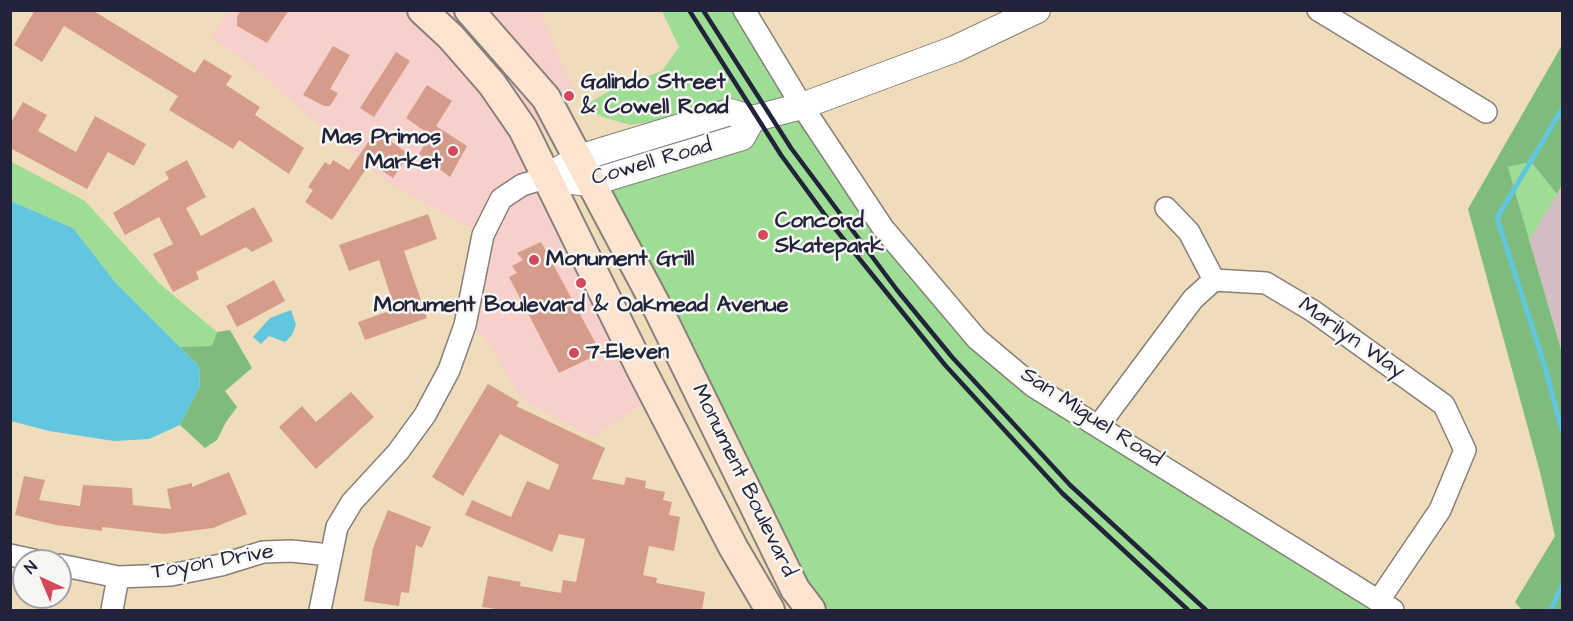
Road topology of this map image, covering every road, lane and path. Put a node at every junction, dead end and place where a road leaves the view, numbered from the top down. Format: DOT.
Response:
graph roads {
  1 [pos="422,10"];
  2 [pos="469,10"];
  3 [pos="744,10"];
  4 [pos="1037,10"];
  5 [pos="1318,10"];
  6 [pos="802,106"];
  7 [pos="1486,112"];
  8 [pos="752,119"];
  9 [pos="579,158"];
  10 [pos="545,178"];
  11 [pos="590,183"];
  12 [pos="1166,208"];
  13 [pos="1214,280"];
  14 [pos="1099,425"];
  15 [pos="330,555"];
  16 [pos="72,567"];
  17 [pos="118,577"];
  18 [pos="1386,605"];
  19 [pos="112,610"];
  20 [pos="320,610"];
  21 [pos="770,610"];
  22 [pos="811,610"];
  1 -- 10 [label="main road, Monument Boulevard"];
  2 -- 9 [label="main road, Monument Boulevard"];
  3 -- 6 [label="street, San Miguel Road"];
  4 -- 6 [label="street, Cowell Road"];
  5 -- 7 [label="street"];
  6 -- 8 [label="street, Cowell Road"];
  6 -- 14 [label="street, San Miguel Road"];
  8 -- 9 [label="street, Cowell Road"];
  8 -- 11 [label="street, Cowell Road"];
  9 -- 10 [label="street, Cowell Road"];
  9 -- 11 [label="main road, Monument Boulevard"];
  10 -- 11 [label="street, Cowell Road"];
  10 -- 15 [label="street"];
  10 -- 21 [label="main road, Monument Boulevard"];
  11 -- 22 [label="main road, Monument Boulevard"];
  12 -- 13 [label="street"];
  13 -- 14 [label="street"];
  13 -- 18 [label="street, Marilyn Way"];
  14 -- 18 [label="street, San Miguel Road"];
  15 -- 17 [label="street, Toyon Drive"];
  15 -- 20 [label="street"];
  16 -- 17 [label="street, Toyon Drive"];
  17 -- 19 [label="street"];
}
